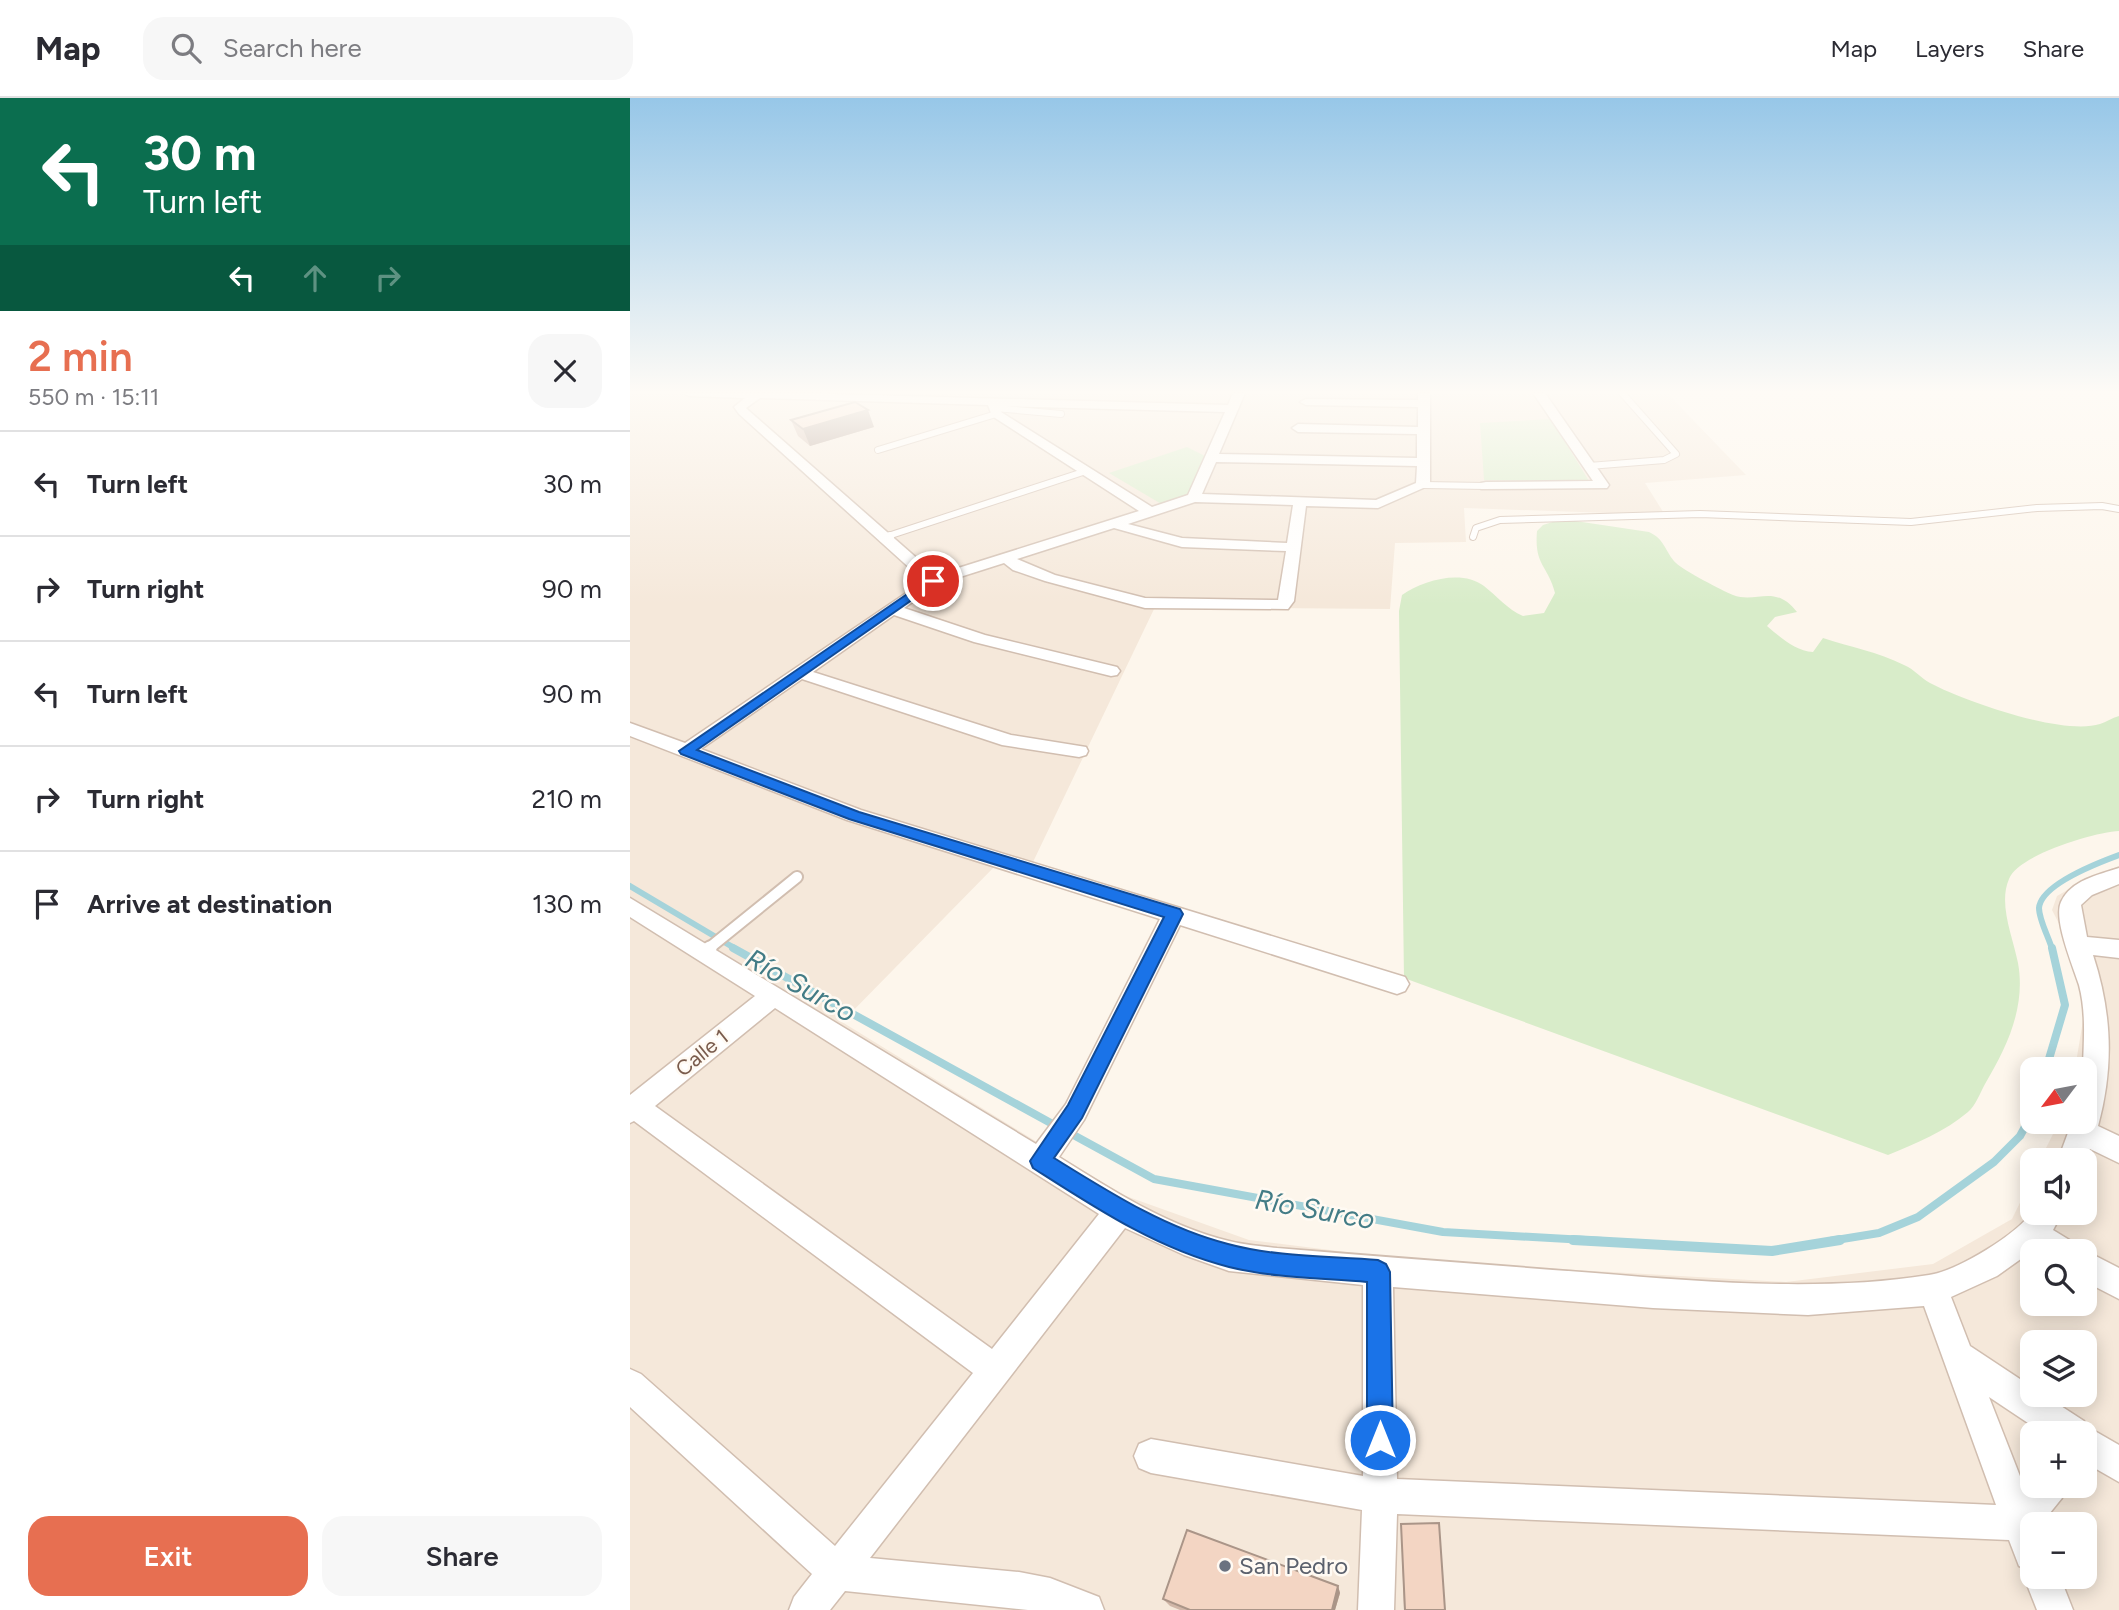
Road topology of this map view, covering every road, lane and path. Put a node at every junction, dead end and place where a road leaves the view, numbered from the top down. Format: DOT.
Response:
graph roads {
  1 [pos="800,464"];
  2 [pos="1075,464"];
  3 [pos="1210,464"];
  4 [pos="1422,464"];
  5 [pos="1620,464"];
  6 [pos="1589,466"];
  7 [pos="1086,471"];
  8 [pos="1423,485"];
  9 [pos="1486,486"];
  10 [pos="1194,498"];
  11 [pos="1300,503"];
  12 [pos="2119,509"];
  13 [pos="1152,513"];
  14 [pos="1116,524"];
  15 [pos="1473,537"];
  16 [pos="883,538"];
  17 [pos="1294,547"];
  18 [pos="1006,558"];
  19 [pos="933,581"];
  20 [pos="893,610"];
  21 [pos="1111,671"];
  22 [pos="800,673"];
  23 [pos="630,729"];
  24 [pos="686,751"];
  25 [pos="1079,751"];
  26 [pos="2119,876"];
  27 [pos="797,877"];
  28 [pos="631,908"];
  29 [pos="1174,914"];
  30 [pos="2080,945"];
  31 [pos="710,948"];
  32 [pos="2119,949"];
  33 [pos="1397,984"];
  34 [pos="774,995"];
  35 [pos="2096,1057"];
  36 [pos="633,1109"];
  37 [pos="2086,1134"];
  38 [pos="2119,1150"];
  39 [pos="1047,1152"];
  40 [pos="1120,1211"];
  41 [pos="2039,1225"];
  42 [pos="2041,1225"];
  43 [pos="2052,1239"];
  44 [pos="1378,1272"];
  45 [pos="2097,1272"];
  46 [pos="2119,1284"];
  47 [pos="1933,1290"];
  48 [pos="1960,1358"];
  49 [pos="995,1370"];
  50 [pos="630,1385"];
  51 [pos="2052,1421"];
  52 [pos="2097,1451"];
  53 [pos="1151,1455"];
  54 [pos="2119,1465"];
  55 [pos="1380,1496"];
  56 [pos="2020,1522"];
  57 [pos="2020,1538"];
  58 [pos="837,1572"];
  59 [pos="2047,1589"];
  60 [pos="807,1610"];
  61 [pos="1086,1610"];
  62 [pos="1376,1610"];
  63 [pos="2056,1610"];
  1 -- 16 [label="street"];
  2 -- 7 [label="street"];
  3 -- 10 [label="street"];
  4 -- 8 [label="street"];
  5 -- 6 [label="lane"];
  6 -- 9 [label="street"];
  7 -- 13 [label="street"];
  7 -- 16 [label="lane"];
  8 -- 9 [label="lane"];
  8 -- 11 [label="street"];
  10 -- 11 [label="street"];
  10 -- 13 [label="street"];
  11 -- 17 [label="street"];
  12 -- 15 [label="lane"];
  13 -- 14 [label="street"];
  14 -- 17 [label="street"];
  14 -- 18 [label="street"];
  16 -- 19 [label="street"];
  17 -- 18 [label="street"];
  18 -- 19 [label="street"];
  19 -- 20 [label="street"];
  20 -- 21 [label="street"];
  20 -- 22 [label="street"];
  22 -- 24 [label="street"];
  22 -- 25 [label="street"];
  23 -- 24 [label="street"];
  24 -- 29 [label="street"];
  26 -- 30 [label="street"];
  27 -- 31 [label="lane"];
  28 -- 31 [label="street"];
  29 -- 33 [label="street"];
  29 -- 39 [label="street"];
  30 -- 32 [label="street"];
  30 -- 35 [label="street"];
  31 -- 34 [label="street"];
  34 -- 36 [label="street, Calle 1"];
  34 -- 39 [label="street"];
  36 -- 49 [label="street"];
  37 -- 38 [label="street"];
  39 -- 40 [label="street"];
  40 -- 44 [label="street"];
  40 -- 49 [label="street"];
  41 -- 47 [label="street"];
  42 -- 43 [label="street"];
  44 -- 47 [label="street"];
  44 -- 55 [label="street"];
  45 -- 46 [label="street"];
  47 -- 48 [label="street"];
  48 -- 51 [label="street"];
  48 -- 56 [label="street"];
  49 -- 58 [label="street"];
  50 -- 58 [label="street"];
  52 -- 54 [label="street"];
  53 -- 55 [label="street"];
  55 -- 57 [label="street"];
  55 -- 62 [label="street"];
  58 -- 60 [label="street"];
  58 -- 61 [label="street"];
  59 -- 63 [label="street"];
}
